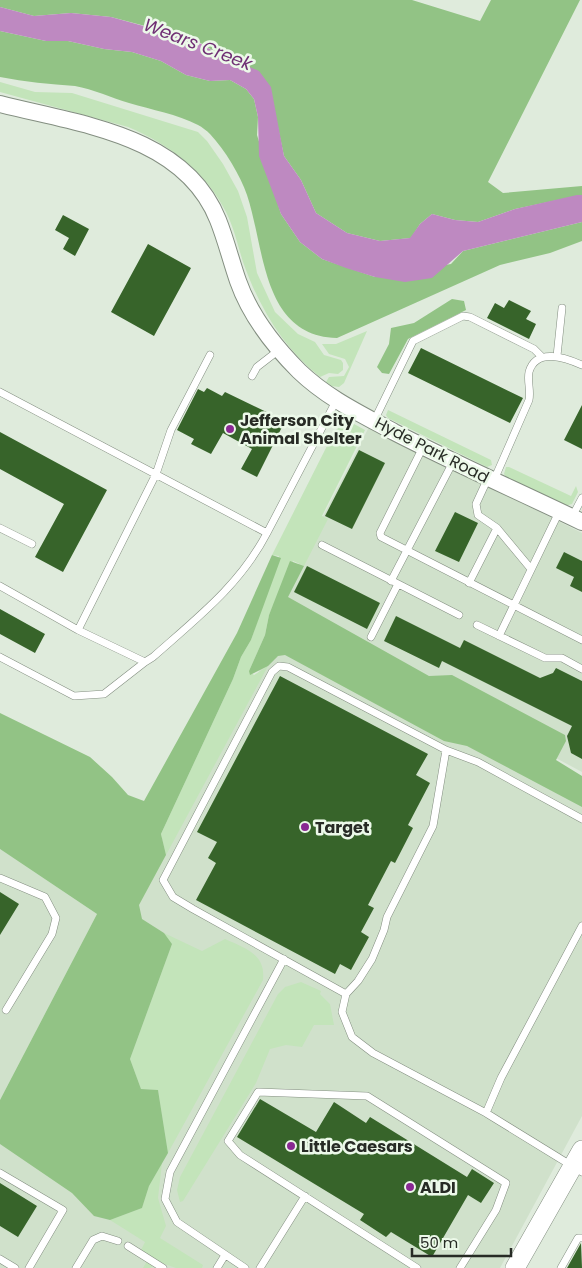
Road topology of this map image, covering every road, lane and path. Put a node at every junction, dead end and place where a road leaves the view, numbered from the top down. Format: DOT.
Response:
graph roads {
  1 [pos="0,104"];
  2 [pos="562,308"];
  3 [pos="279,350"];
  4 [pos="210,355"];
  5 [pos="557,356"];
  6 [pos="542,357"];
  7 [pos="582,365"];
  8 [pos="252,376"];
  9 [pos="0,392"];
  10 [pos="336,401"];
  11 [pos="374,421"];
  12 [pos="423,447"];
  13 [pos="453,462"];
  14 [pos="156,474"];
  15 [pos="490,480"];
  16 [pos="582,498"];
  17 [pos="571,517"];
  18 [pos="0,528"];
  19 [pos="498,528"];
  20 [pos="267,533"];
  21 [pos="32,544"];
  22 [pos="322,545"];
  23 [pos="407,551"];
  24 [pos="531,569"];
  25 [pos="395,582"];
  26 [pos="469,583"];
  27 [pos="0,586"];
  28 [pos="513,606"];
  29 [pos="459,615"];
  30 [pos="477,625"];
  31 [pos="78,630"];
  32 [pos="499,636"];
  33 [pos="371,637"];
  34 [pos="582,640"];
  35 [pos="0,656"];
  36 [pos="146,662"];
  37 [pos="582,669"];
  38 [pos="446,750"];
  39 [pos="582,819"];
  40 [pos="0,878"];
  41 [pos="582,926"];
  42 [pos="284,960"];
  43 [pos="346,994"];
  44 [pos="6,1010"];
  45 [pos="486,1113"];
  46 [pos="582,1150"];
  47 [pos="577,1169"];
  48 [pos="0,1173"];
  49 [pos="306,1196"];
  50 [pos="582,1238"];
  51 [pos="118,1241"];
  52 [pos="128,1246"];
  53 [pos="225,1255"];
  54 [pos="0,1258"];
  55 [pos="160,1267"];
  56 [pos="15,1268"];
  57 [pos="28,1268"];
  58 [pos="76,1268"];
  59 [pos="217,1268"];
  60 [pos="246,1268"];
  61 [pos="260,1268"];
  62 [pos="417,1268"];
  63 [pos="460,1268"];
  64 [pos="515,1268"];
  65 [pos="561,1268"];
  1 -- 3 [label="street, Hyde Park Road"];
  2 -- 5 [label="lane"];
  3 -- 8 [label="lane"];
  3 -- 10 [label="street, Hyde Park Road"];
  4 -- 14 [label="lane"];
  5 -- 6 [label="lane"];
  5 -- 7 [label="lane"];
  6 -- 11 [label="lane"];
  6 -- 15 [label="lane"];
  9 -- 14 [label="lane"];
  10 -- 11 [label="street, Hyde Park Road"];
  10 -- 20 [label="lane"];
  11 -- 12 [label="street, Hyde Park Road"];
  12 -- 13 [label="street, Hyde Park Road"];
  12 -- 23 [label="lane"];
  13 -- 15 [label="street, Hyde Park Road"];
  13 -- 23 [label="lane"];
  14 -- 20 [label="lane"];
  14 -- 31 [label="lane"];
  15 -- 17 [label="street, Hyde Park Road"];
  15 -- 19 [label="lane"];
  16 -- 17 [label="lane"];
  17 -- 24 [label="lane"];
  18 -- 21 [label="lane"];
  19 -- 24 [label="lane"];
  19 -- 26 [label="lane"];
  20 -- 36 [label="lane"];
  22 -- 25 [label="lane"];
  23 -- 25 [label="lane"];
  23 -- 26 [label="lane"];
  24 -- 28 [label="lane"];
  25 -- 29 [label="lane"];
  25 -- 33 [label="lane"];
  26 -- 28 [label="lane"];
  27 -- 31 [label="lane"];
  28 -- 32 [label="lane"];
  28 -- 34 [label="lane"];
  30 -- 32 [label="lane"];
  31 -- 36 [label="lane"];
  32 -- 37 [label="lane"];
  35 -- 36 [label="lane"];
  38 -- 39 [label="lane"];
  38 -- 42 [label="lane"];
  38 -- 43 [label="lane"];
  40 -- 44 [label="lane"];
  41 -- 45 [label="lane"];
  42 -- 43 [label="lane"];
  42 -- 53 [label="lane"];
  43 -- 45 [label="lane"];
  45 -- 47 [label="lane"];
  46 -- 47 [label="main road"];
  47 -- 64 [label="main road"];
  48 -- 57 [label="lane"];
  49 -- 61 [label="lane"];
  49 -- 62 [label="lane"];
  49 -- 63 [label="lane"];
  50 -- 65 [label="lane"];
  51 -- 58 [label="lane"];
  52 -- 55 [label="lane"];
  53 -- 59 [label="lane"];
  53 -- 60 [label="lane"];
  54 -- 56 [label="lane"];
}
